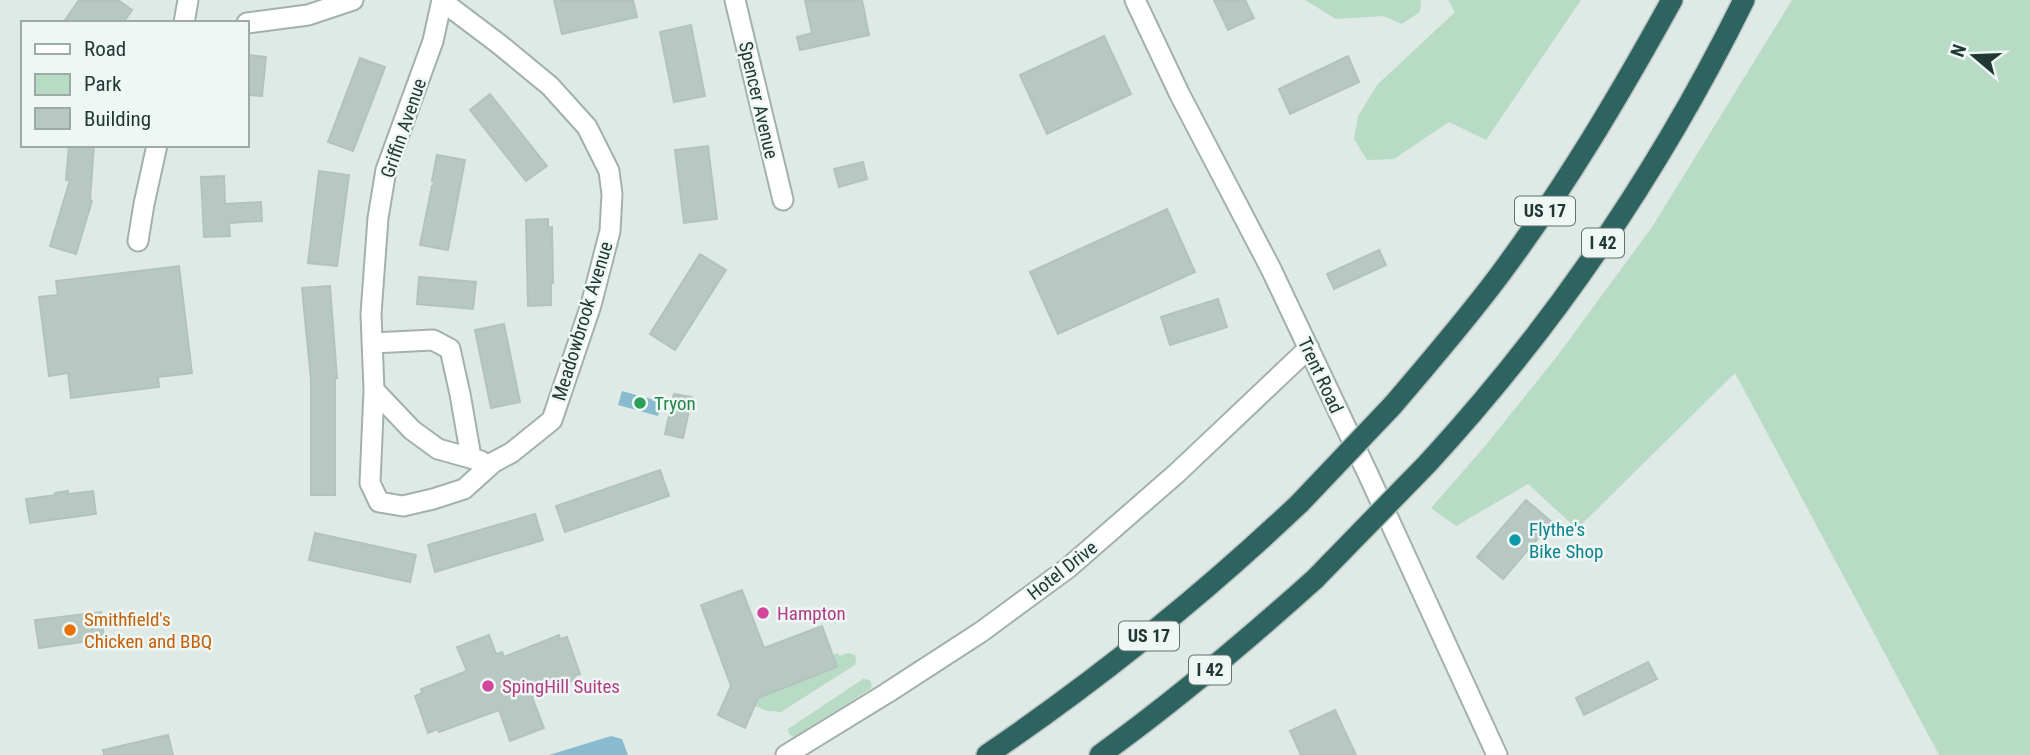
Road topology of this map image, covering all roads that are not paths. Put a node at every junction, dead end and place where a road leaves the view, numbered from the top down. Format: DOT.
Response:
graph roads {
  1 [pos="188,0"];
  2 [pos="353,0"];
  3 [pos="442,0"];
  4 [pos="735,0"];
  5 [pos="1135,0"];
  6 [pos="1672,0"];
  7 [pos="1744,0"];
  8 [pos="184,21"];
  9 [pos="248,23"];
  10 [pos="157,147"];
  11 [pos="783,200"];
  12 [pos="138,241"];
  13 [pos="372,343"];
  14 [pos="1309,348"];
  15 [pos="374,390"];
  16 [pos="552,419"];
  17 [pos="471,457"];
  18 [pos="492,465"];
  19 [pos="786,755"];
  20 [pos="987,755"];
  21 [pos="1100,755"];
  22 [pos="1497,755"];
  1 -- 8 [label="street"];
  2 -- 9 [label="street"];
  3 -- 13 [label="street, Griffin Avenue"];
  3 -- 16 [label="street, Meadowbrook Avenue"];
  4 -- 11 [label="street, Spencer Avenue"];
  5 -- 14 [label="street, Trent Road"];
  6 -- 20 [label="highway, US 17, bridge"];
  7 -- 21 [label="highway, I 42, bridge"];
  10 -- 12 [label="street"];
  13 -- 15 [label="street, Griffin Avenue"];
  13 -- 17 [label="street"];
  14 -- 19 [label="street, Hotel Drive"];
  14 -- 22 [label="street, Trent Road"];
  15 -- 17 [label="street"];
  15 -- 18 [label="street, Griffin Avenue"];
  16 -- 18 [label="street, Griffin Avenue"];
  17 -- 18 [label="street"];
}
